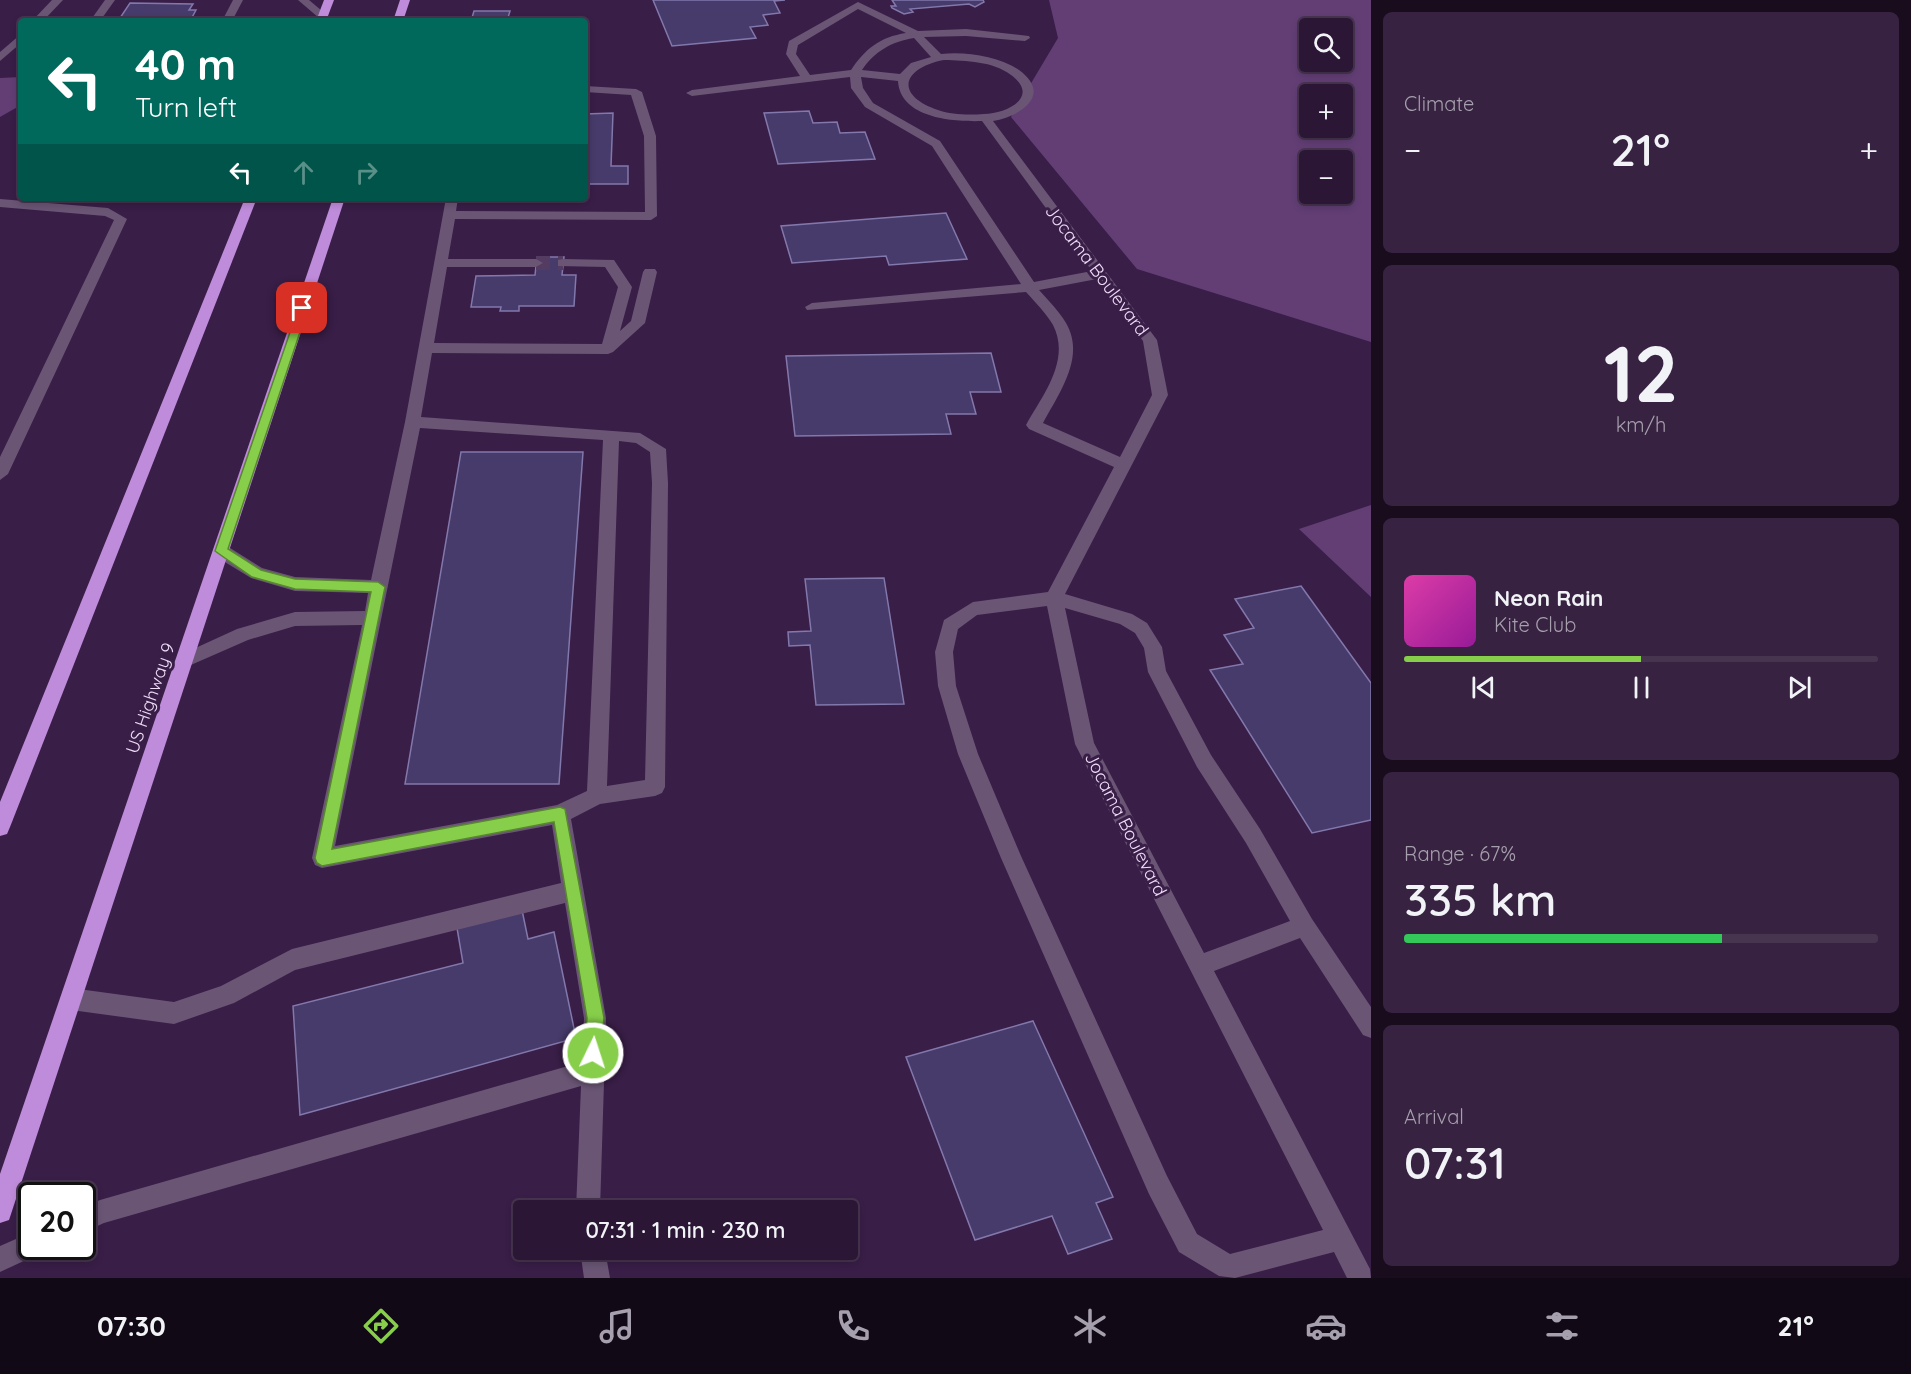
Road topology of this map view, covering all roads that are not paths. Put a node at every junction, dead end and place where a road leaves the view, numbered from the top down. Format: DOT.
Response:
graph roads {
  1 [pos="58,0"];
  2 [pos="110,0"];
  3 [pos="238,0"];
  4 [pos="303,0"];
  5 [pos="329,0"];
  6 [pos="405,0"];
  7 [pos="855,2"];
  8 [pos="41,18"];
  9 [pos="98,18"];
  10 [pos="229,18"];
  11 [pos="322,18"];
  12 [pos="399,18"];
  13 [pos="916,34"];
  14 [pos="1024,38"];
  15 [pos="18,41"];
  16 [pos="0,58"];
  17 [pos="938,58"];
  18 [pos="855,73"];
  19 [pos="904,78"];
  20 [pos="807,79"];
  21 [pos="588,89"];
  22 [pos="692,93"];
  23 [pos="986,119"];
  24 [pos="250,201"];
  25 [pos="338,201"];
  26 [pos="0,203"];
  27 [pos="450,207"];
  28 [pos="440,263"];
  29 [pos="536,263"];
  30 [pos="563,263"];
  31 [pos="650,272"];
  32 [pos="1101,274"];
  33 [pos="1030,287"];
  34 [pos="812,307"];
  35 [pos="425,348"];
  36 [pos="608,349"];
  37 [pos="413,422"];
  38 [pos="611,435"];
  39 [pos="1124,465"];
  40 [pos="0,474"];
  41 [pos="221,551"];
  42 [pos="378,587"];
  43 [pos="1054,598"];
  44 [pos="372,618"];
  45 [pos="184,661"];
  46 [pos="597,796"];
  47 [pos="560,814"];
  48 [pos="0,827"];
  49 [pos="571,891"];
  50 [pos="1304,926"];
  51 [pos="1200,965"];
  52 [pos="71,999"];
  53 [pos="1371,1027"];
  54 [pos="591,1071"];
  55 [pos="588,1200"];
  56 [pos="0,1211"];
  57 [pos="96,1214"];
  58 [pos="1340,1238"];
  59 [pos="18,1251"];
  60 [pos="0,1259"];
  61 [pos="594,1260"];
  62 [pos="597,1278"];
  63 [pos="1361,1278"];
  1 -- 8 [label="street"];
  2 -- 9 [label="street"];
  3 -- 10 [label="street"];
  4 -- 11 [label="street"];
  5 -- 11 [label="highway"];
  6 -- 12 [label="highway"];
  7 -- 13 [label="street"];
  7 -- 20 [label="street"];
  13 -- 14 [label="street"];
  13 -- 17 [label="street"];
  13 -- 18 [label="street"];
  15 -- 16 [label="street"];
  17 -- 19 [label="street"];
  17 -- 23 [label="street"];
  18 -- 19 [label="street"];
  18 -- 20 [label="street"];
  18 -- 33 [label="street"];
  19 -- 23 [label="street"];
  20 -- 22 [label="street"];
  21 -- 27 [label="street"];
  23 -- 32 [label="street, Jocama Boulevard"];
  24 -- 48 [label="highway"];
  25 -- 41 [label="highway, US Highway 9"];
  26 -- 40 [label="street"];
  27 -- 28 [label="street"];
  28 -- 29 [label="street"];
  28 -- 35 [label="street"];
  30 -- 36 [label="street"];
  31 -- 36 [label="street"];
  32 -- 33 [label="street"];
  32 -- 39 [label="street, Jocama Boulevard"];
  33 -- 34 [label="street"];
  33 -- 39 [label="street"];
  35 -- 36 [label="street"];
  35 -- 37 [label="street"];
  37 -- 38 [label="street"];
  37 -- 42 [label="street"];
  38 -- 46 [label="street"];
  38 -- 46 [label="street"];
  39 -- 43 [label="street, Jocama Boulevard"];
  41 -- 42 [label="street"];
  41 -- 45 [label="highway, US Highway 9"];
  42 -- 44 [label="street"];
  43 -- 50 [label="street"];
  43 -- 51 [label="street, Jocama Boulevard"];
  43 -- 58 [label="street"];
  44 -- 45 [label="street"];
  44 -- 47 [label="street"];
  45 -- 52 [label="highway, US Highway 9"];
  46 -- 47 [label="street"];
  47 -- 49 [label="street"];
  49 -- 52 [label="street"];
  49 -- 54 [label="street"];
  50 -- 51 [label="street"];
  50 -- 53 [label="street"];
  51 -- 58 [label="street, Jocama Boulevard"];
  52 -- 56 [label="highway, US Highway 9"];
  54 -- 55 [label="street"];
  54 -- 57 [label="street"];
  58 -- 63 [label="street, Jocama Boulevard"];
  59 -- 60 [label="street"];
  61 -- 62 [label="street"];
}
